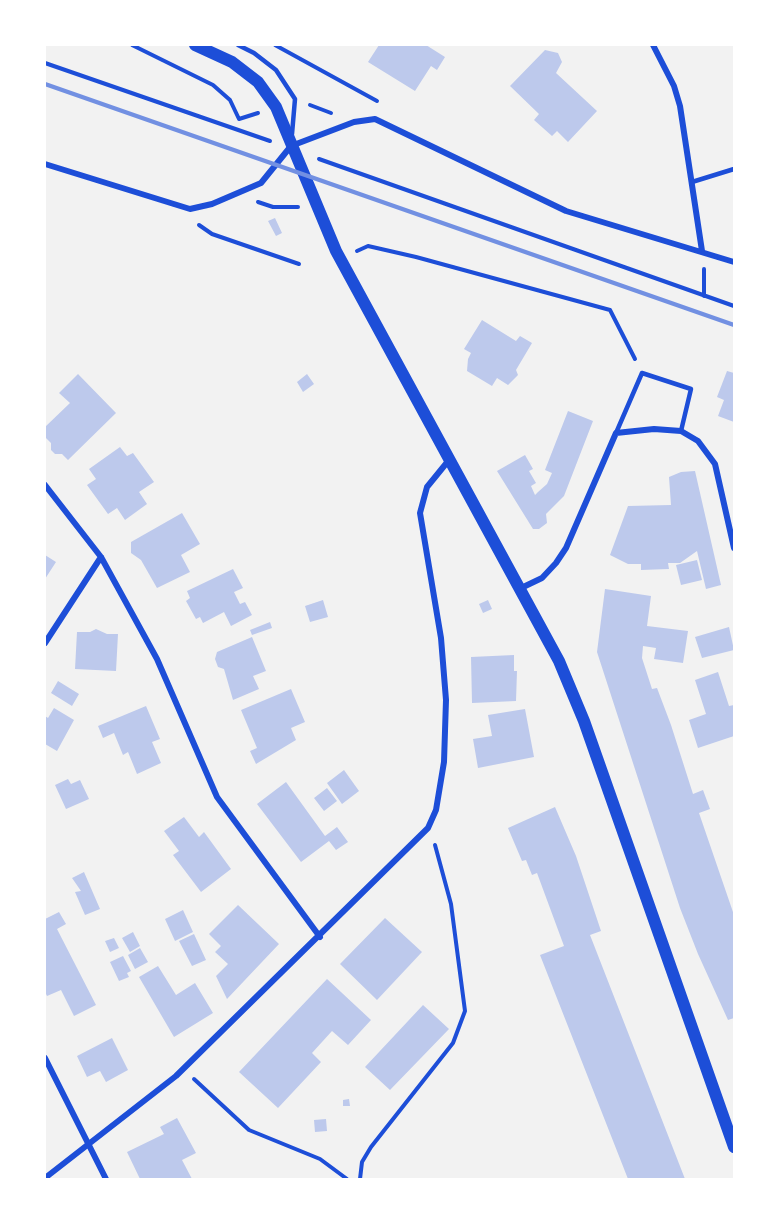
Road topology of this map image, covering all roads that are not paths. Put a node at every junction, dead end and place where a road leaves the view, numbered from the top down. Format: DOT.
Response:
graph roads {
  1 [pos="195,45"];
  2 [pos="238,45"];
  3 [pos="653,45"];
  4 [pos="291,146"];
  5 [pos="45,164"];
  6 [pos="734,169"];
  7 [pos="692,182"];
  8 [pos="702,251"];
  9 [pos="734,262"];
  10 [pos="681,431"];
  11 [pos="616,433"];
  12 [pos="449,460"];
  13 [pos="45,485"];
  14 [pos="734,548"];
  15 [pos="100,557"];
  16 [pos="519,589"];
  17 [pos="45,643"];
  18 [pos="320,937"];
  19 [pos="45,1058"];
  20 [pos="90,1146"];
  21 [pos="734,1147"];
  22 [pos="45,1178"];
  23 [pos="106,1179"];
  1 -- 4 [label="main road"];
  2 -- 4 [label="lane"];
  3 -- 7 [label="street"];
  4 -- 5 [label="street"];
  4 -- 8 [label="street"];
  4 -- 12 [label="main road"];
  6 -- 7 [label="lane"];
  7 -- 8 [label="street"];
  8 -- 9 [label="street"];
  10 -- 11 [label="street"];
  10 -- 11 [label="lane"];
  10 -- 14 [label="street"];
  11 -- 16 [label="street"];
  12 -- 16 [label="main road"];
  12 -- 18 [label="street"];
  13 -- 15 [label="street"];
  15 -- 17 [label="street"];
  15 -- 18 [label="street"];
  16 -- 21 [label="main road"];
  18 -- 20 [label="street"];
  19 -- 20 [label="street"];
  20 -- 22 [label="street"];
  20 -- 23 [label="street"];
}
